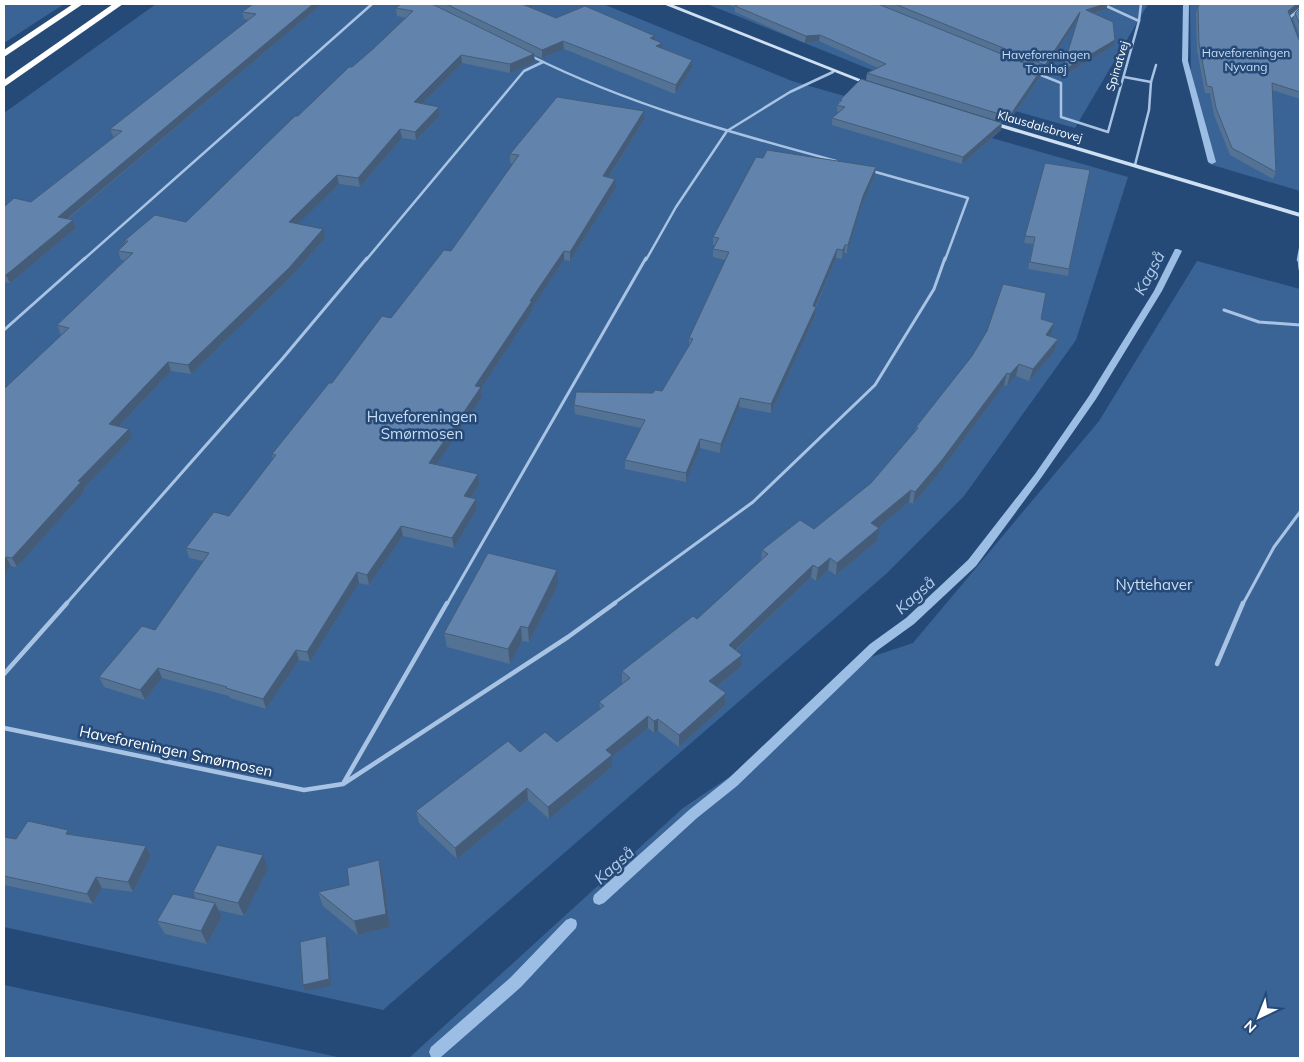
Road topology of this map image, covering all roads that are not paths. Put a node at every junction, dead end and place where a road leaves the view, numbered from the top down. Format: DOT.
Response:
graph roads {
  1 [pos="79,4"];
  2 [pos="119,4"];
  3 [pos="372,4"];
  4 [pos="666,4"];
  5 [pos="1102,4"];
  6 [pos="1141,4"];
  7 [pos="1300,8"];
  8 [pos="1140,21"];
  9 [pos="1293,27"];
  10 [pos="526,53"];
  11 [pos="4,54"];
  12 [pos="544,62"];
  13 [pos="1156,65"];
  14 [pos="1028,70"];
  15 [pos="833,72"];
  16 [pos="1124,77"];
  17 [pos="1151,82"];
  18 [pos="4,84"];
  19 [pos="876,87"];
  20 [pos="986,121"];
  21 [pos="727,131"];
  22 [pos="838,162"];
  23 [pos="1135,165"];
  24 [pos="866,170"];
  25 [pos="1300,215"];
  26 [pos="1300,249"];
  27 [pos="1300,268"];
  28 [pos="1224,310"];
  29 [pos="1300,325"];
  30 [pos="4,330"];
  31 [pos="1300,512"];
  32 [pos="1218,664"];
  33 [pos="4,674"];
  34 [pos="4,728"];
  35 [pos="343,784"];
  1 -- 11 [label="highway"];
  2 -- 18 [label="highway"];
  3 -- 30 [label="lane"];
  4 -- 15 [label="street"];
  5 -- 8 [label="lane"];
  6 -- 8 [label="lane, Spinatvej"];
  7 -- 9 [label="lane"];
  8 -- 16 [label="lane, Spinatvej"];
  10 -- 12 [label="lane"];
  12 -- 21 [label="lane"];
  12 -- 33 [label="lane"];
  13 -- 17 [label="lane"];
  14 -- 16 [label="lane, Spinatvej"];
  15 -- 19 [label="street"];
  15 -- 21 [label="lane"];
  16 -- 17 [label="lane"];
  17 -- 23 [label="lane"];
  20 -- 23 [label="street, Klausdalsbrovej"];
  21 -- 22 [label="lane"];
  21 -- 35 [label="lane"];
  23 -- 25 [label="street, Klausdalsbrovej"];
  24 -- 35 [label="lane, Haveforeningen Smørmosen"];
  26 -- 27 [label="lane"];
  28 -- 29 [label="lane"];
  31 -- 32 [label="lane"];
  34 -- 35 [label="lane, Haveforeningen Smørmosen"];
}
